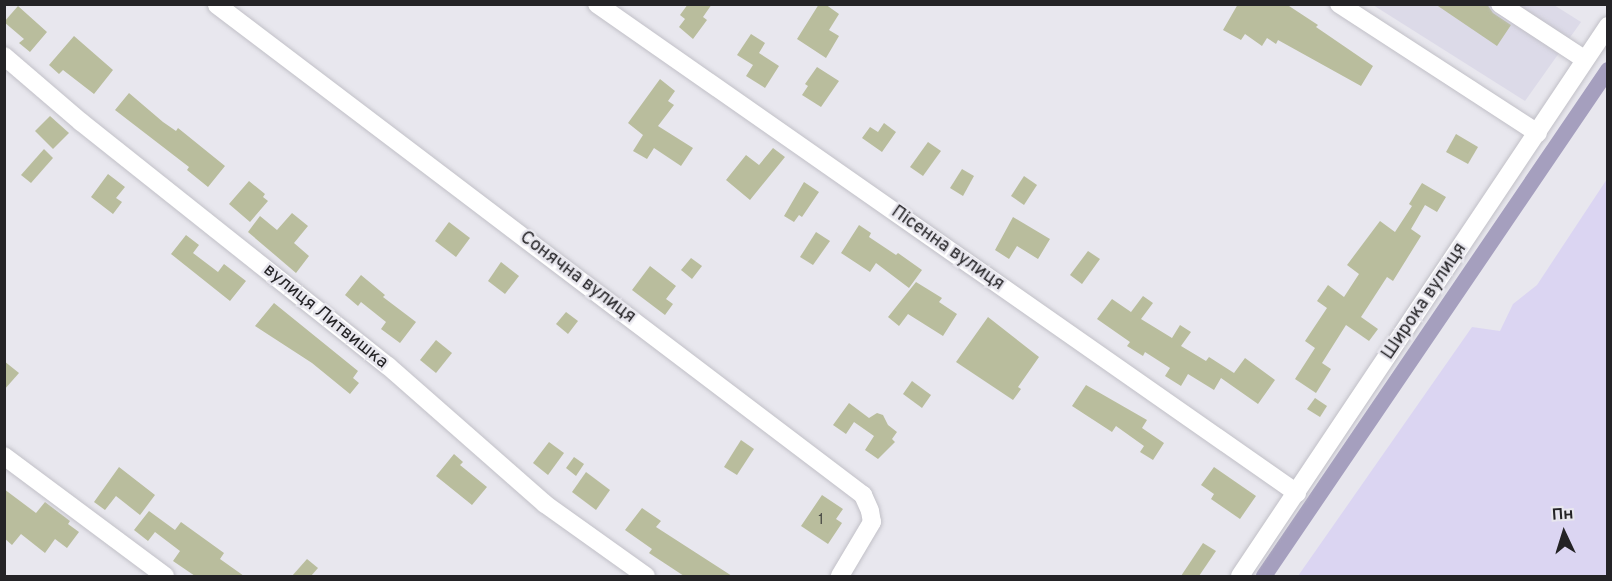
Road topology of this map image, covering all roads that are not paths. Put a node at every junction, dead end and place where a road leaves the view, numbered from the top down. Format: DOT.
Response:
graph roads {
  1 [pos="597,4"];
  2 [pos="1338,4"];
  3 [pos="1500,4"];
  4 [pos="217,5"];
  5 [pos="1608,26"];
  6 [pos="4,56"];
  7 [pos="1584,59"];
  8 [pos="1538,133"];
  9 [pos="4,456"];
  10 [pos="1297,493"];
  11 [pos="165,576"];
  12 [pos="646,576"];
  13 [pos="840,576"];
  14 [pos="1240,576"];
  1 -- 10 [label="street, Пісенна вулиця"];
  2 -- 8 [label="street"];
  3 -- 7 [label="street"];
  4 -- 13 [label="street, Сонячна вулиця"];
  5 -- 7 [label="street, Широка вулиця"];
  6 -- 12 [label="street, вулиця Литвишка"];
  7 -- 8 [label="street, Широка вулиця"];
  8 -- 10 [label="street, Широка вулиця"];
  9 -- 11 [label="street"];
  10 -- 14 [label="street, Широка вулиця"];
}
